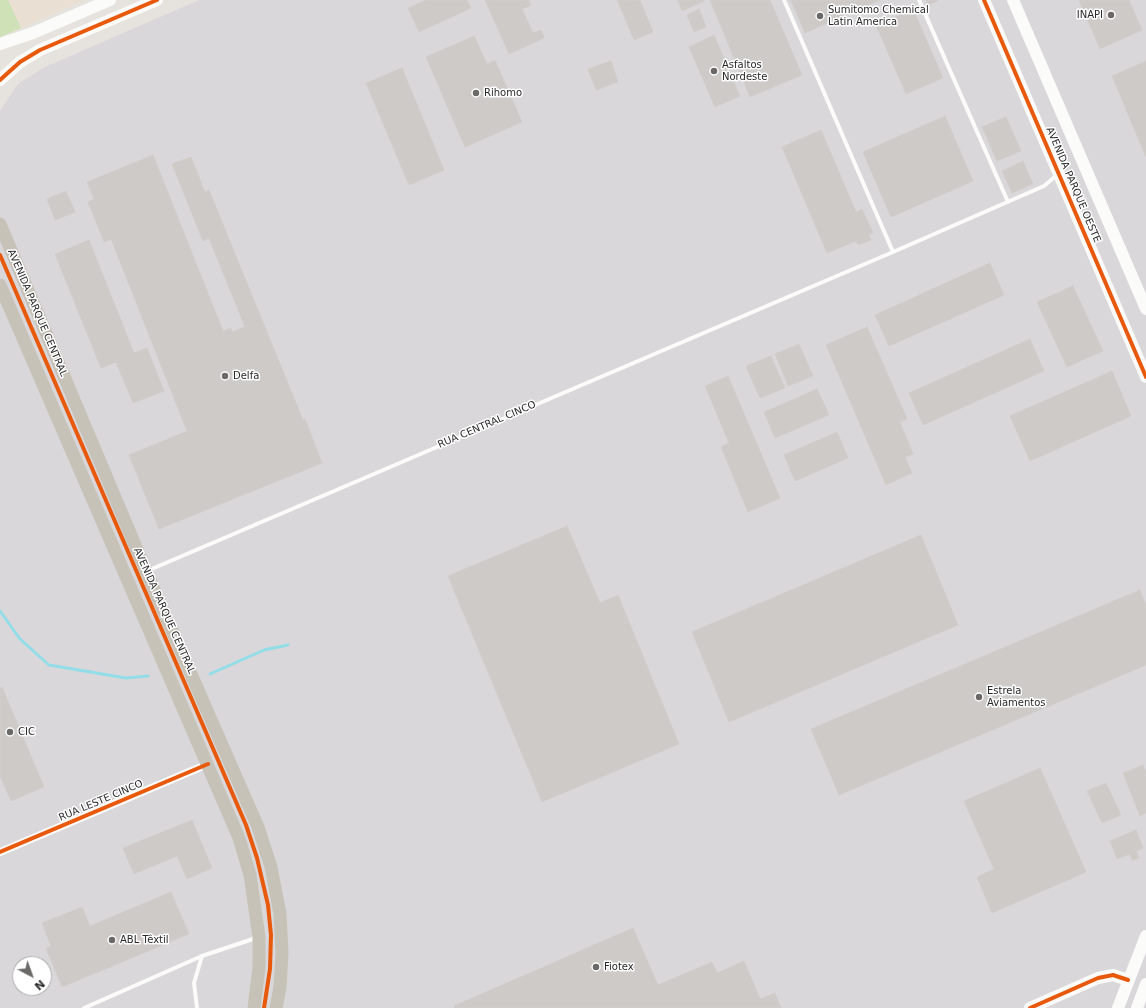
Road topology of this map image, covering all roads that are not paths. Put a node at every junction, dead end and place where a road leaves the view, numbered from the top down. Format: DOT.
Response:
graph roads {
  1 [pos="110,0"];
  2 [pos="158,0"];
  3 [pos="784,0"];
  4 [pos="919,0"];
  5 [pos="984,0"];
  6 [pos="1013,0"];
  7 [pos="0,44"];
  8 [pos="0,80"];
  9 [pos="1059,174"];
  10 [pos="1008,202"];
  11 [pos="0,224"];
  12 [pos="893,252"];
  13 [pos="0,285"];
  14 [pos="1146,309"];
  15 [pos="1146,377"];
  16 [pos="146,571"];
  17 [pos="208,764"];
  18 [pos="0,852"];
  19 [pos="1146,936"];
  20 [pos="259,937"];
  21 [pos="202,956"];
  22 [pos="1128,980"];
  23 [pos="1146,984"];
  24 [pos="84,1008"];
  25 [pos="197,1008"];
  26 [pos="254,1008"];
  27 [pos="276,1008"];
  28 [pos="1030,1008"];
  29 [pos="1118,1008"];
  30 [pos="1137,1008"];
  1 -- 7 [label="street"];
  2 -- 8 [label="street"];
  3 -- 12 [label="lane"];
  4 -- 10 [label="lane"];
  5 -- 9 [label="street, AVENIDA PARQUE OESTE"];
  6 -- 14 [label="street, AVENIDA PARQUE OESTE"];
  9 -- 10 [label="lane, RUA CENTRAL CINCO"];
  9 -- 15 [label="street, AVENIDA PARQUE OESTE"];
  10 -- 12 [label="lane, RUA CENTRAL CINCO"];
  11 -- 16 [label="main road, AVENIDA PARQUE CENTRAL"];
  12 -- 16 [label="lane, RUA CENTRAL CINCO"];
  13 -- 17 [label="main road, AVENIDA PARQUE CENTRAL"];
  16 -- 27 [label="main road, AVENIDA PARQUE CENTRAL"];
  17 -- 18 [label="street, RUA LESTE CINCO"];
  17 -- 20 [label="main road, AVENIDA PARQUE CENTRAL"];
  19 -- 22 [label="street"];
  20 -- 21 [label="lane"];
  20 -- 26 [label="main road, AVENIDA PARQUE CENTRAL"];
  21 -- 24 [label="lane"];
  21 -- 25 [label="lane"];
  22 -- 28 [label="street"];
  22 -- 29 [label="street"];
  23 -- 30 [label="street"];
}
